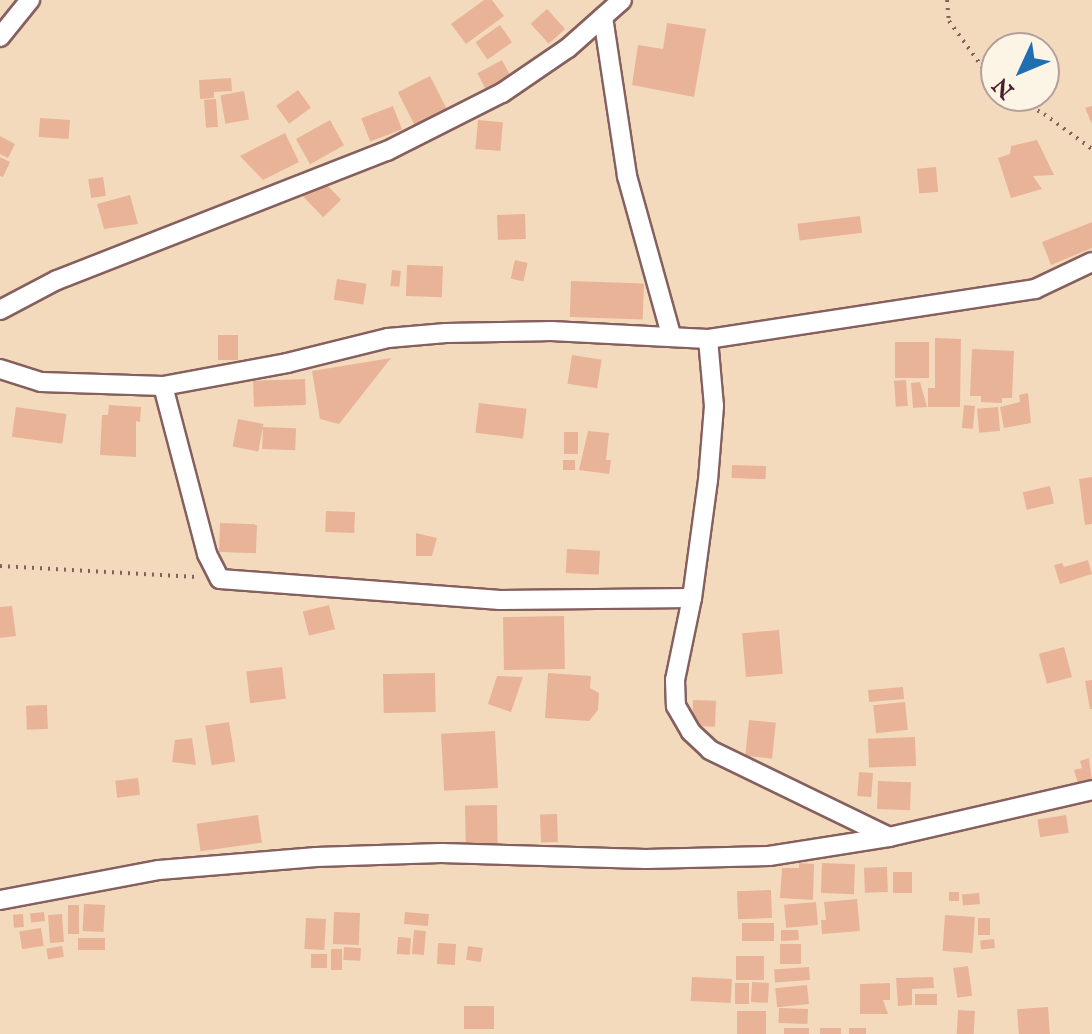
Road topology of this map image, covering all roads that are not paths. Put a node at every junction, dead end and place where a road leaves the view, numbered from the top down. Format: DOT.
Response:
graph roads {
  1 [pos="30,0"];
  2 [pos="622,0"];
  3 [pos="603,17"];
  4 [pos="0,37"];
  5 [pos="1092,262"];
  6 [pos="0,310"];
  7 [pos="671,335"];
  8 [pos="708,339"];
  9 [pos="0,369"];
  10 [pos="163,386"];
  11 [pos="692,598"];
  12 [pos="1092,790"];
  13 [pos="889,837"];
  14 [pos="0,900"];
  1 -- 4 [label="street"];
  2 -- 3 [label="street"];
  3 -- 6 [label="street"];
  3 -- 7 [label="street"];
  5 -- 8 [label="street"];
  7 -- 8 [label="street"];
  7 -- 10 [label="street"];
  8 -- 11 [label="street"];
  9 -- 10 [label="street"];
  10 -- 11 [label="street"];
  11 -- 13 [label="street"];
  12 -- 13 [label="street"];
  13 -- 14 [label="street"];
}
